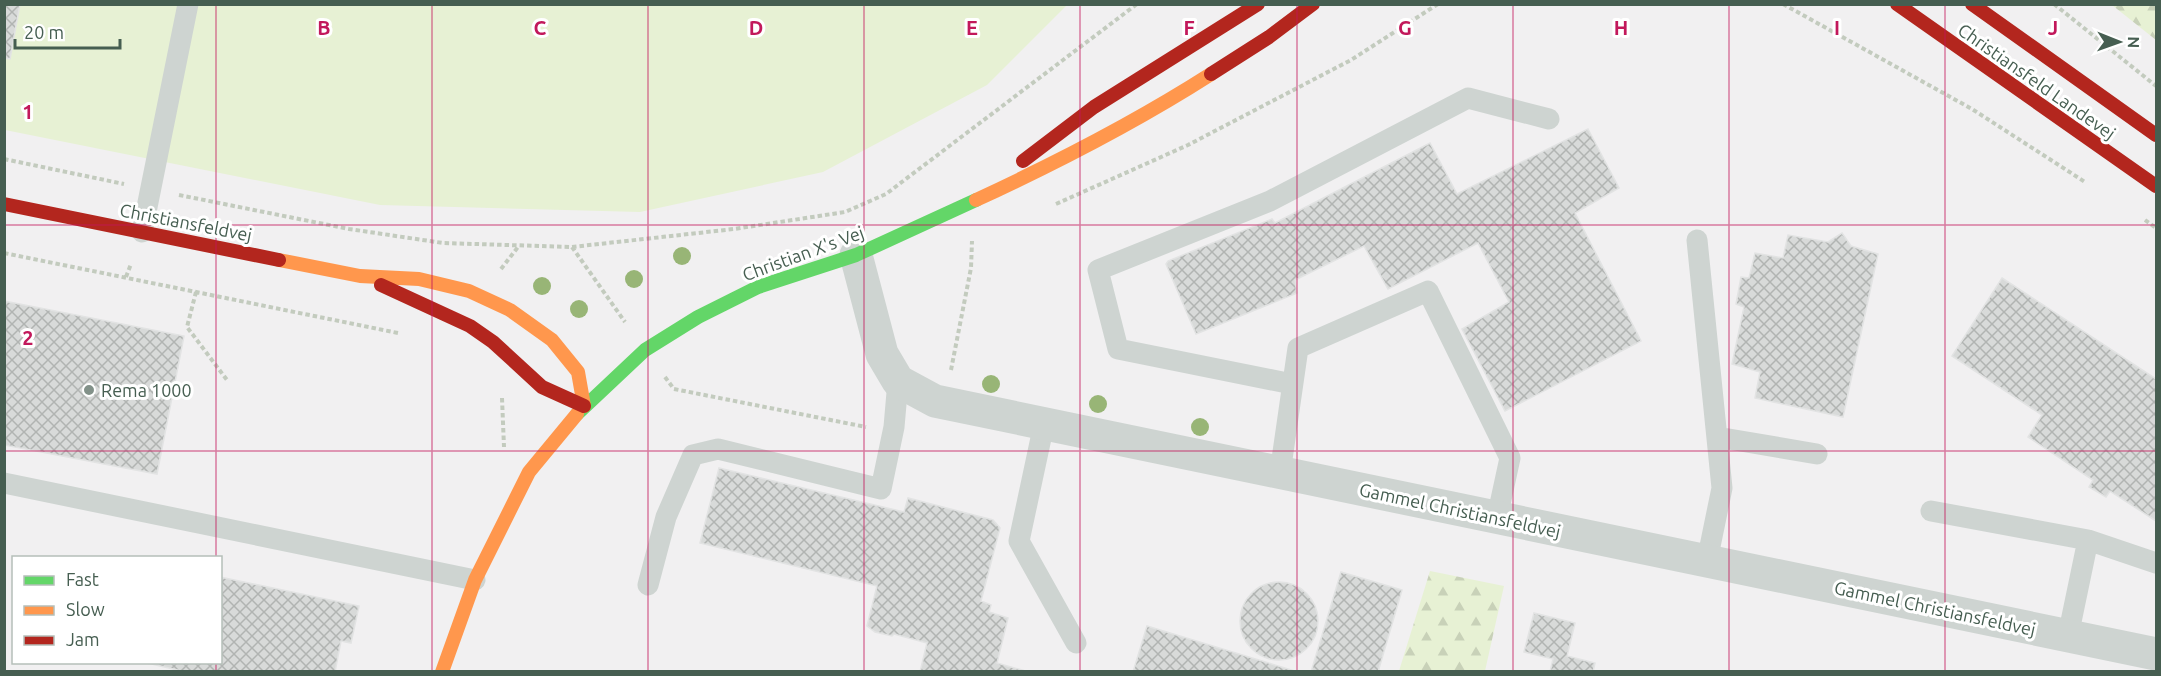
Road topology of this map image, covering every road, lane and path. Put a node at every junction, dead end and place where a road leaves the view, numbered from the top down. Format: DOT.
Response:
graph roads {
  1 [pos="188,4"];
  2 [pos="1137,4"];
  3 [pos="1258,4"];
  4 [pos="1312,4"];
  5 [pos="1438,4"];
  6 [pos="1783,4"];
  7 [pos="1897,4"];
  8 [pos="1972,4"];
  9 [pos="2054,4"];
  10 [pos="2157,86"];
  11 [pos="1549,119"];
  12 [pos="2157,135"];
  13 [pos="4,159"];
  14 [pos="2089,184"];
  15 [pos="2157,186"];
  16 [pos="151,190"];
  17 [pos="4,204"];
  18 [pos="1047,207"];
  19 [pos="960,208"];
  20 [pos="2137,215"];
  21 [pos="2157,228"];
  22 [pos="142,232"];
  23 [pos="982,236"];
  24 [pos="1697,240"];
  25 [pos="972,241"];
  26 [pos="962,244"];
  27 [pos="572,247"];
  28 [pos="4,253"];
  29 [pos="856,255"];
  30 [pos="360,276"];
  31 [pos="196,292"];
  32 [pos="402,334"];
  33 [pos="645,350"];
  34 [pos="227,380"];
  35 [pos="898,381"];
  36 [pos="1292,384"];
  37 [pos="497,390"];
  38 [pos="935,401"];
  39 [pos="584,406"];
  40 [pos="1044,424"];
  41 [pos="894,427"];
  42 [pos="1718,437"];
  43 [pos="1817,454"];
  44 [pos="504,455"];
  45 [pos="1280,473"];
  46 [pos="4,483"];
  47 [pos="1931,511"];
  48 [pos="1497,518"];
  49 [pos="2088,540"];
  50 [pos="1707,561"];
  51 [pos="2157,563"];
  52 [pos="475,580"];
  53 [pos="648,585"];
  54 [pos="2068,636"];
  55 [pos="1076,643"];
  56 [pos="2157,654"];
  57 [pos="442,672"];
  1 -- 16 [label="lane"];
  2 -- 27 [label="path"];
  3 -- 19 [label="street"];
  4 -- 19 [label="street, Christian X's Vej"];
  5 -- 18 [label="path"];
  6 -- 14 [label="path"];
  7 -- 15 [label="street, Christiansfeld Landevej"];
  8 -- 12 [label="street, Christiansfeld Landevej"];
  9 -- 10 [label="path"];
  11 -- 36 [label="lane"];
  13 -- 16 [label="path"];
  16 -- 22 [label="lane"];
  16 -- 27 [label="path"];
  17 -- 22 [label="street, Christiansfeldvej"];
  19 -- 29 [label="street, Christian X's Vej"];
  20 -- 21 [label="path"];
  22 -- 30 [label="street, Christiansfeldvej"];
  23 -- 25 [label="path"];
  24 -- 42 [label="lane"];
  25 -- 26 [label="path"];
  25 -- 38 [label="path"];
  27 -- 33 [label="path"];
  28 -- 31 [label="path"];
  29 -- 33 [label="street, Christian X's Vej"];
  29 -- 35 [label="street"];
  30 -- 39 [label="street, Christiansfeldvej"];
  30 -- 39 [label="street, Christiansfeldvej"];
  31 -- 32 [label="path"];
  31 -- 34 [label="path"];
  33 -- 39 [label="street, Christian X's Vej"];
  33 -- 41 [label="path"];
  35 -- 38 [label="street, Gammel Christiansfeldvej"];
  35 -- 41 [label="lane"];
  36 -- 45 [label="lane"];
  36 -- 48 [label="lane"];
  37 -- 44 [label="path"];
  38 -- 40 [label="street, Gammel Christiansfeldvej"];
  39 -- 52 [label="street, Christian X's Vej"];
  40 -- 45 [label="street, Gammel Christiansfeldvej"];
  40 -- 55 [label="lane"];
  41 -- 53 [label="lane"];
  42 -- 43 [label="lane"];
  42 -- 50 [label="lane"];
  45 -- 48 [label="street, Gammel Christiansfeldvej"];
  46 -- 52 [label="lane"];
  47 -- 49 [label="lane"];
  48 -- 50 [label="street, Gammel Christiansfeldvej"];
  49 -- 51 [label="lane"];
  49 -- 54 [label="lane"];
  50 -- 54 [label="street, Gammel Christiansfeldvej"];
  52 -- 57 [label="street, Christian X's Vej"];
  54 -- 56 [label="street, Gammel Christiansfeldvej"];
}
